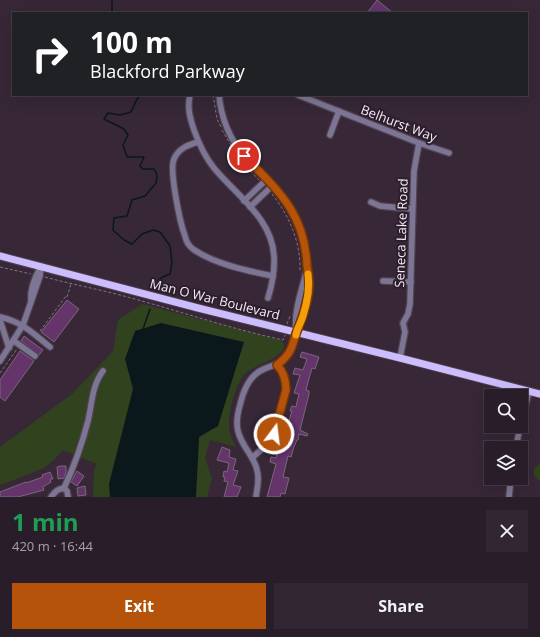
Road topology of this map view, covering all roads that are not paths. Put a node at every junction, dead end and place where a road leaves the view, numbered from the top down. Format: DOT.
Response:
graph roads {
  1 [pos="190,96"];
  2 [pos="219,96"];
  3 [pos="301,96"];
  4 [pos="339,111"];
  5 [pos="330,135"];
  6 [pos="198,142"];
  7 [pos="419,144"];
  8 [pos="449,153"];
  9 [pos="267,179"];
  10 [pos="273,185"];
  11 [pos="244,201"];
  12 [pos="371,202"];
  13 [pos="250,206"];
  14 [pos="412,209"];
  15 [pos="0,256"];
  16 [pos="41,266"];
  17 [pos="273,276"];
  18 [pos="383,281"];
  19 [pos="411,282"];
  20 [pos="268,298"];
  21 [pos="0,317"];
  22 [pos="0,320"];
  23 [pos="23,325"];
  24 [pos="296,332"];
  25 [pos="14,341"];
  26 [pos="50,347"];
  27 [pos="9,348"];
  28 [pos="35,356"];
  29 [pos="400,358"];
  30 [pos="0,361"];
  31 [pos="277,365"];
  32 [pos="103,371"];
  33 [pos="529,392"];
  34 [pos="540,394"];
  35 [pos="528,396"];
  36 [pos="252,458"];
  37 [pos="510,485"];
  38 [pos="64,488"];
  39 [pos="51,497"];
  40 [pos="68,497"];
  41 [pos="256,497"];
  42 [pos="509,497"];
  1 -- 6 [label="street"];
  2 -- 9 [label="street"];
  3 -- 4 [label="street, Belhurst Way"];
  4 -- 5 [label="street"];
  4 -- 7 [label="street, Belhurst Way"];
  6 -- 11 [label="street"];
  6 -- 17 [label="street"];
  7 -- 8 [label="street, Belhurst Way"];
  7 -- 14 [label="street, Seneca Lake Road"];
  9 -- 10 [label="street"];
  9 -- 11 [label="street"];
  10 -- 13 [label="street"];
  10 -- 24 [label="street"];
  11 -- 13 [label="street"];
  12 -- 14 [label="street"];
  13 -- 17 [label="street"];
  14 -- 19 [label="street, Seneca Lake Road"];
  15 -- 16 [label="main road, Man O War Boulevard"];
  16 -- 23 [label="street"];
  16 -- 24 [label="main road, Man O War Boulevard"];
  17 -- 20 [label="street"];
  18 -- 19 [label="street"];
  19 -- 29 [label="street, Seneca Lake Road"];
  21 -- 23 [label="street"];
  22 -- 27 [label="street"];
  23 -- 25 [label="street"];
  23 -- 26 [label="street"];
  24 -- 29 [label="main road, Man O War Boulevard"];
  24 -- 31 [label="street"];
  25 -- 27 [label="street"];
  25 -- 28 [label="street"];
  27 -- 30 [label="street"];
  29 -- 33 [label="main road, Man O War Boulevard"];
  31 -- 36 [label="street"];
  31 -- 36 [label="street"];
  32 -- 38 [label="street"];
  33 -- 34 [label="main road, Man O War Boulevard"];
  33 -- 35 [label="street"];
  36 -- 41 [label="street"];
  37 -- 42 [label="street"];
  38 -- 39 [label="street"];
  38 -- 40 [label="street"];
}
